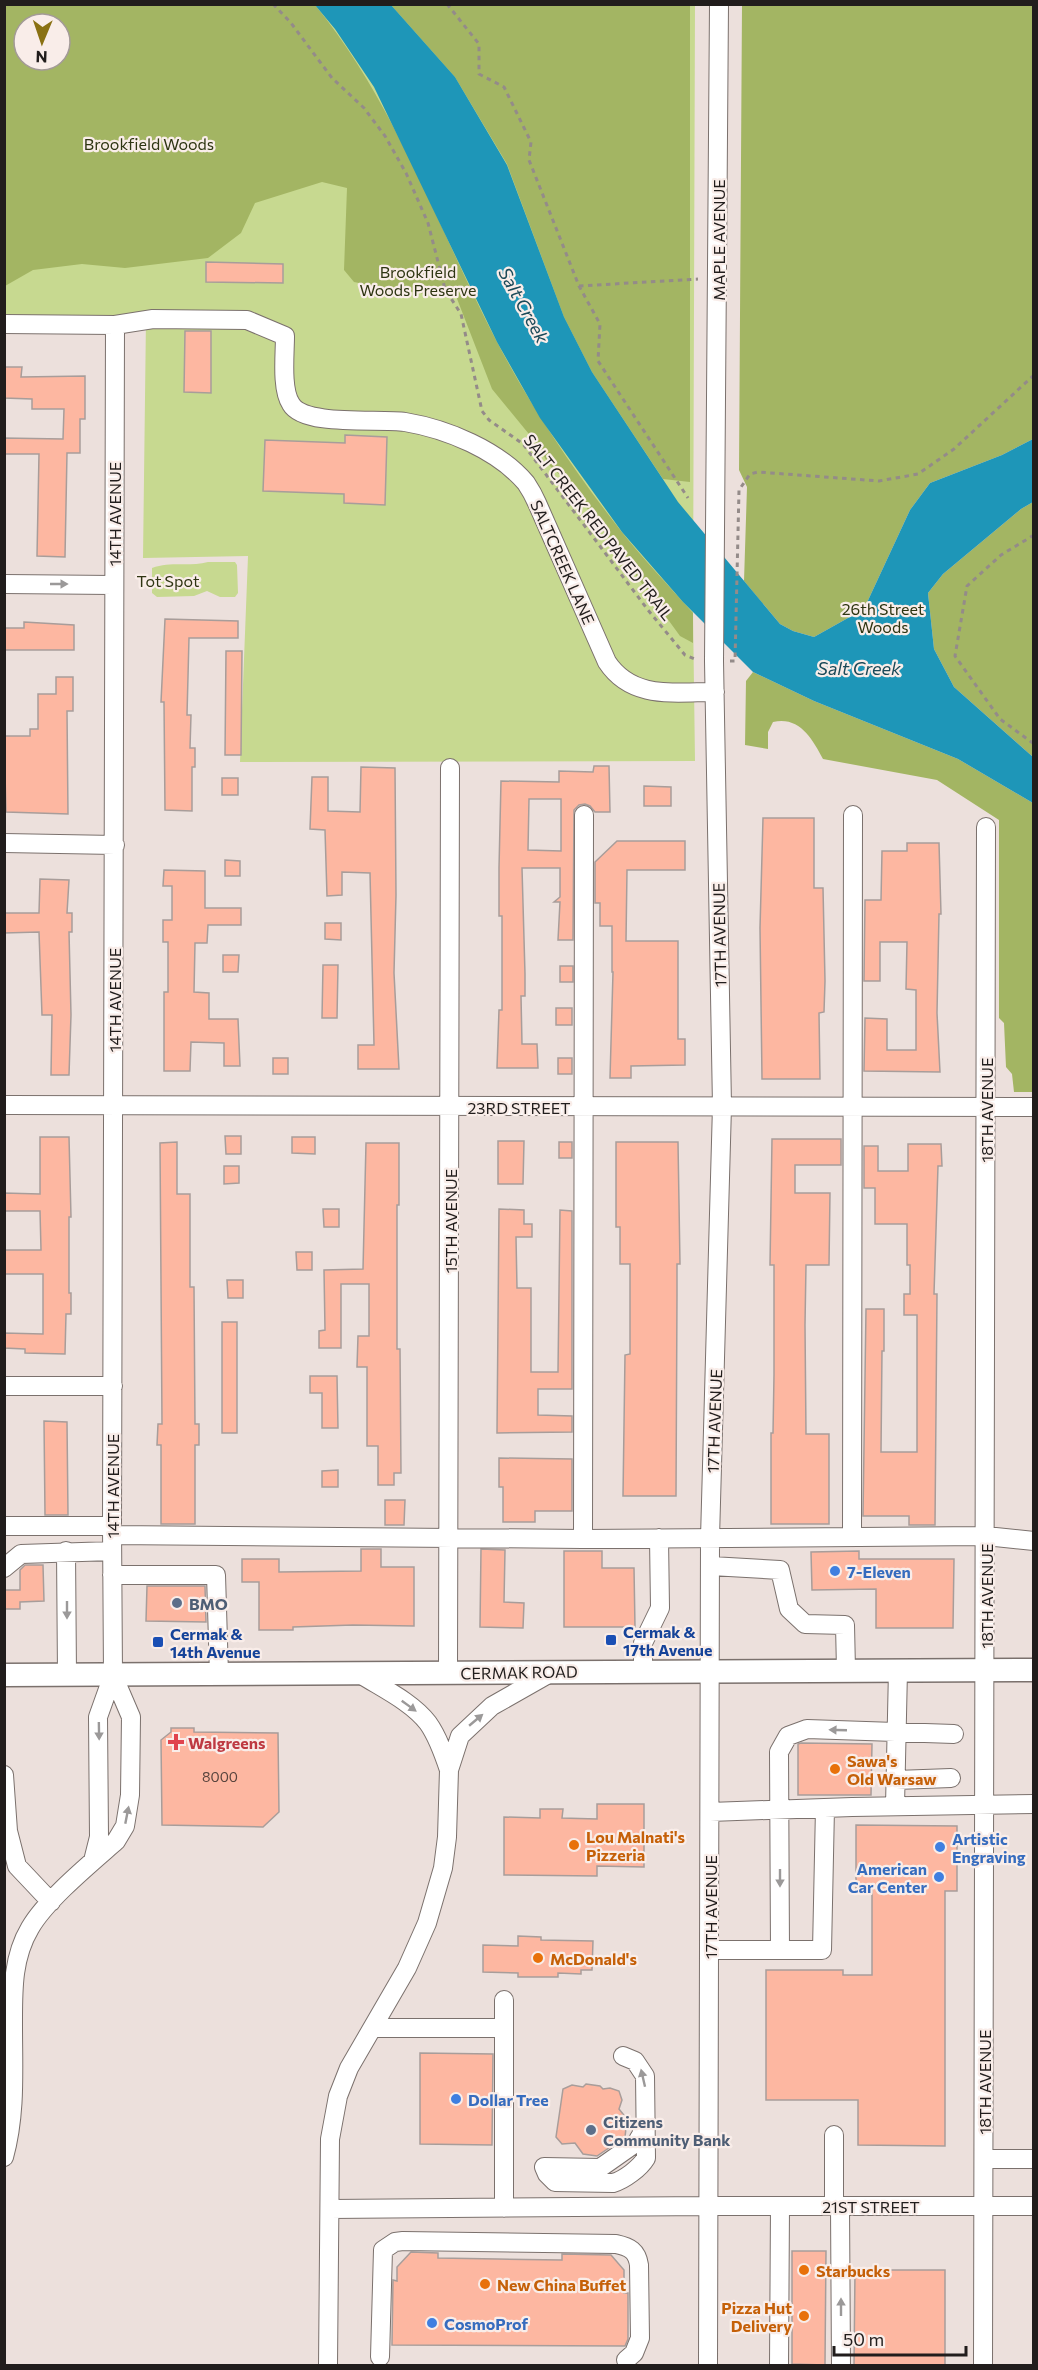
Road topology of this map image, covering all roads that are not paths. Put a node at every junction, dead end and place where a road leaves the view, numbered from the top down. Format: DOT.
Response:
graph roads {
  1 [pos="719,4"];
  2 [pos="4,324"];
  3 [pos="115,325"];
  4 [pos="717,476"];
  5 [pos="4,584"];
  6 [pos="113,585"];
  7 [pos="715,692"];
  8 [pos="450,768"];
  9 [pos="584,815"];
  10 [pos="853,815"];
  11 [pos="986,827"];
  12 [pos="4,843"];
  13 [pos="115,845"];
  14 [pos="4,1105"];
  15 [pos="113,1105"];
  16 [pos="584,1106"];
  17 [pos="722,1106"];
  18 [pos="851,1106"];
  19 [pos="450,1107"];
  20 [pos="986,1107"];
  21 [pos="1034,1107"];
  22 [pos="4,1386"];
  23 [pos="113,1386"];
  24 [pos="4,1526"];
  25 [pos="986,1536"];
  26 [pos="112,1537"];
  27 [pos="852,1537"];
  28 [pos="448,1538"];
  29 [pos="659,1538"];
  30 [pos="710,1538"];
  31 [pos="584,1539"];
  32 [pos="1034,1541"];
  33 [pos="66,1551"];
  34 [pos="711,1566"];
  35 [pos="4,1568"];
  36 [pos="112,1575"];
  37 [pos="846,1670"];
  38 [pos="898,1670"];
  39 [pos="986,1670"];
  40 [pos="1034,1670"];
  41 [pos="643,1671"];
  42 [pos="711,1671"];
  43 [pos="553,1672"];
  44 [pos="448,1673"];
  45 [pos="4,1674"];
  46 [pos="219,1674"];
  47 [pos="360,1674"];
  48 [pos="67,1675"];
  49 [pos="113,1675"];
  50 [pos="897,1732"];
  51 [pos="954,1734"];
  52 [pos="449,1770"];
  53 [pos="4,1775"];
  54 [pos="896,1779"];
  55 [pos="951,1779"];
  56 [pos="986,1803"];
  57 [pos="1034,1804"];
  58 [pos="895,1806"];
  59 [pos="825,1808"];
  60 [pos="779,1810"];
  61 [pos="710,1812"];
  62 [pos="93,1861"];
  63 [pos="51,1902"];
  64 [pos="710,1950"];
  65 [pos="780,1950"];
  66 [pos="504,2000"];
  67 [pos="374,2028"];
  68 [pos="504,2028"];
  69 [pos="623,2056"];
  70 [pos="834,2136"];
  71 [pos="4,2157"];
  72 [pos="984,2159"];
  73 [pos="1034,2159"];
  74 [pos="545,2167"];
  75 [pos="709,2206"];
  76 [pos="780,2206"];
  77 [pos="837,2206"];
  78 [pos="984,2206"];
  79 [pos="1034,2206"];
  80 [pos="504,2208"];
  81 [pos="330,2209"];
  82 [pos="380,2357"];
  83 [pos="626,2360"];
  84 [pos="328,2366"];
  85 [pos="708,2366"];
  86 [pos="779,2366"];
  87 [pos="841,2366"];
  88 [pos="983,2366"];
  1 -- 4 [label="street, MAPLE AVENUE"];
  2 -- 3 [label="street"];
  3 -- 6 [label="street, 14TH AVENUE"];
  3 -- 7 [label="street, SALTCREEK LANE"];
  4 -- 7 [label="street, 17TH AVENUE"];
  5 -- 6 [label="street, one-way"];
  6 -- 13 [label="street, 14TH AVENUE"];
  7 -- 17 [label="street, 17TH AVENUE"];
  8 -- 19 [label="street, 15TH AVENUE"];
  9 -- 16 [label="street"];
  10 -- 18 [label="street"];
  11 -- 20 [label="street, 18TH AVENUE"];
  12 -- 13 [label="street"];
  13 -- 15 [label="street, 14TH AVENUE"];
  14 -- 15 [label="street, 23RD STREET"];
  15 -- 19 [label="street, 23RD STREET"];
  15 -- 23 [label="street, 14TH AVENUE"];
  16 -- 17 [label="street, 23RD STREET"];
  16 -- 19 [label="street, 23RD STREET"];
  16 -- 31 [label="street"];
  17 -- 18 [label="street, 23RD STREET"];
  17 -- 30 [label="street, 17TH AVENUE"];
  18 -- 20 [label="street, 23RD STREET"];
  18 -- 27 [label="street"];
  19 -- 28 [label="street, 15TH AVENUE"];
  20 -- 21 [label="street, 23RD STREET"];
  20 -- 25 [label="street, 18TH AVENUE"];
  22 -- 23 [label="street"];
  23 -- 26 [label="street, 14TH AVENUE"];
  24 -- 26 [label="street"];
  25 -- 27 [label="street"];
  25 -- 32 [label="street"];
  25 -- 39 [label="street, 18TH AVENUE"];
  26 -- 28 [label="street"];
  26 -- 33 [label="street"];
  26 -- 36 [label="street, 14TH AVENUE"];
  27 -- 30 [label="street"];
  28 -- 31 [label="street"];
  28 -- 44 [label="street, 15TH AVENUE"];
  29 -- 30 [label="street"];
  29 -- 31 [label="street"];
  29 -- 41 [label="street"];
  30 -- 34 [label="street, 17TH AVENUE"];
  33 -- 35 [label="street"];
  33 -- 48 [label="street, one-way"];
  34 -- 37 [label="street"];
  34 -- 42 [label="street, 17TH AVENUE"];
  36 -- 46 [label="street"];
  36 -- 49 [label="street, 14TH AVENUE"];
  37 -- 38 [label="main road, CERMAK ROAD"];
  37 -- 42 [label="main road, CERMAK ROAD"];
  38 -- 39 [label="main road, CERMAK ROAD"];
  38 -- 50 [label="street"];
  39 -- 40 [label="main road, CERMAK ROAD"];
  39 -- 56 [label="street, 18TH AVENUE"];
  41 -- 42 [label="main road, CERMAK ROAD"];
  41 -- 43 [label="main road, CERMAK ROAD"];
  42 -- 61 [label="street, 17TH AVENUE"];
  43 -- 44 [label="main road, CERMAK ROAD"];
  52 -- 43 [label="street, one-way"];
  44 -- 47 [label="main road, CERMAK ROAD"];
  45 -- 48 [label="main road, CERMAK ROAD"];
  46 -- 47 [label="main road, CERMAK ROAD"];
  46 -- 49 [label="main road, CERMAK ROAD"];
  47 -- 52 [label="street, one-way"];
  48 -- 49 [label="main road, CERMAK ROAD"];
  49 -- 62 [label="street, one-way"];
  62 -- 49 [label="street, one-way"];
  50 -- 51 [label="street"];
  50 -- 54 [label="street"];
  50 -- 60 [label="street, one-way"];
  52 -- 67 [label="street"];
  53 -- 63 [label="street"];
  54 -- 55 [label="street"];
  54 -- 58 [label="street"];
  56 -- 57 [label="street"];
  56 -- 58 [label="street"];
  56 -- 72 [label="street, 18TH AVENUE"];
  58 -- 59 [label="street"];
  59 -- 60 [label="street"];
  59 -- 65 [label="street"];
  60 -- 61 [label="street"];
  60 -- 65 [label="street, one-way"];
  61 -- 64 [label="street, 17TH AVENUE"];
  62 -- 63 [label="street"];
  63 -- 71 [label="street"];
  64 -- 65 [label="street"];
  64 -- 75 [label="street, 17TH AVENUE"];
  66 -- 68 [label="street"];
  67 -- 68 [label="street"];
  67 -- 81 [label="street"];
  68 -- 80 [label="street"];
  74 -- 69 [label="street, one-way"];
  70 -- 77 [label="street"];
  72 -- 73 [label="street"];
  72 -- 78 [label="street, 18TH AVENUE"];
  75 -- 76 [label="street, 21ST STREET"];
  75 -- 80 [label="street, 21ST STREET"];
  75 -- 85 [label="street, 17TH AVENUE"];
  76 -- 77 [label="street, 21ST STREET"];
  76 -- 86 [label="street"];
  77 -- 78 [label="street, 21ST STREET"];
  87 -- 77 [label="street, one-way"];
  78 -- 79 [label="street, 21ST STREET"];
  78 -- 88 [label="street, 18TH AVENUE"];
  80 -- 81 [label="street, 21ST STREET"];
  81 -- 84 [label="street"];
  82 -- 83 [label="street"];
}
